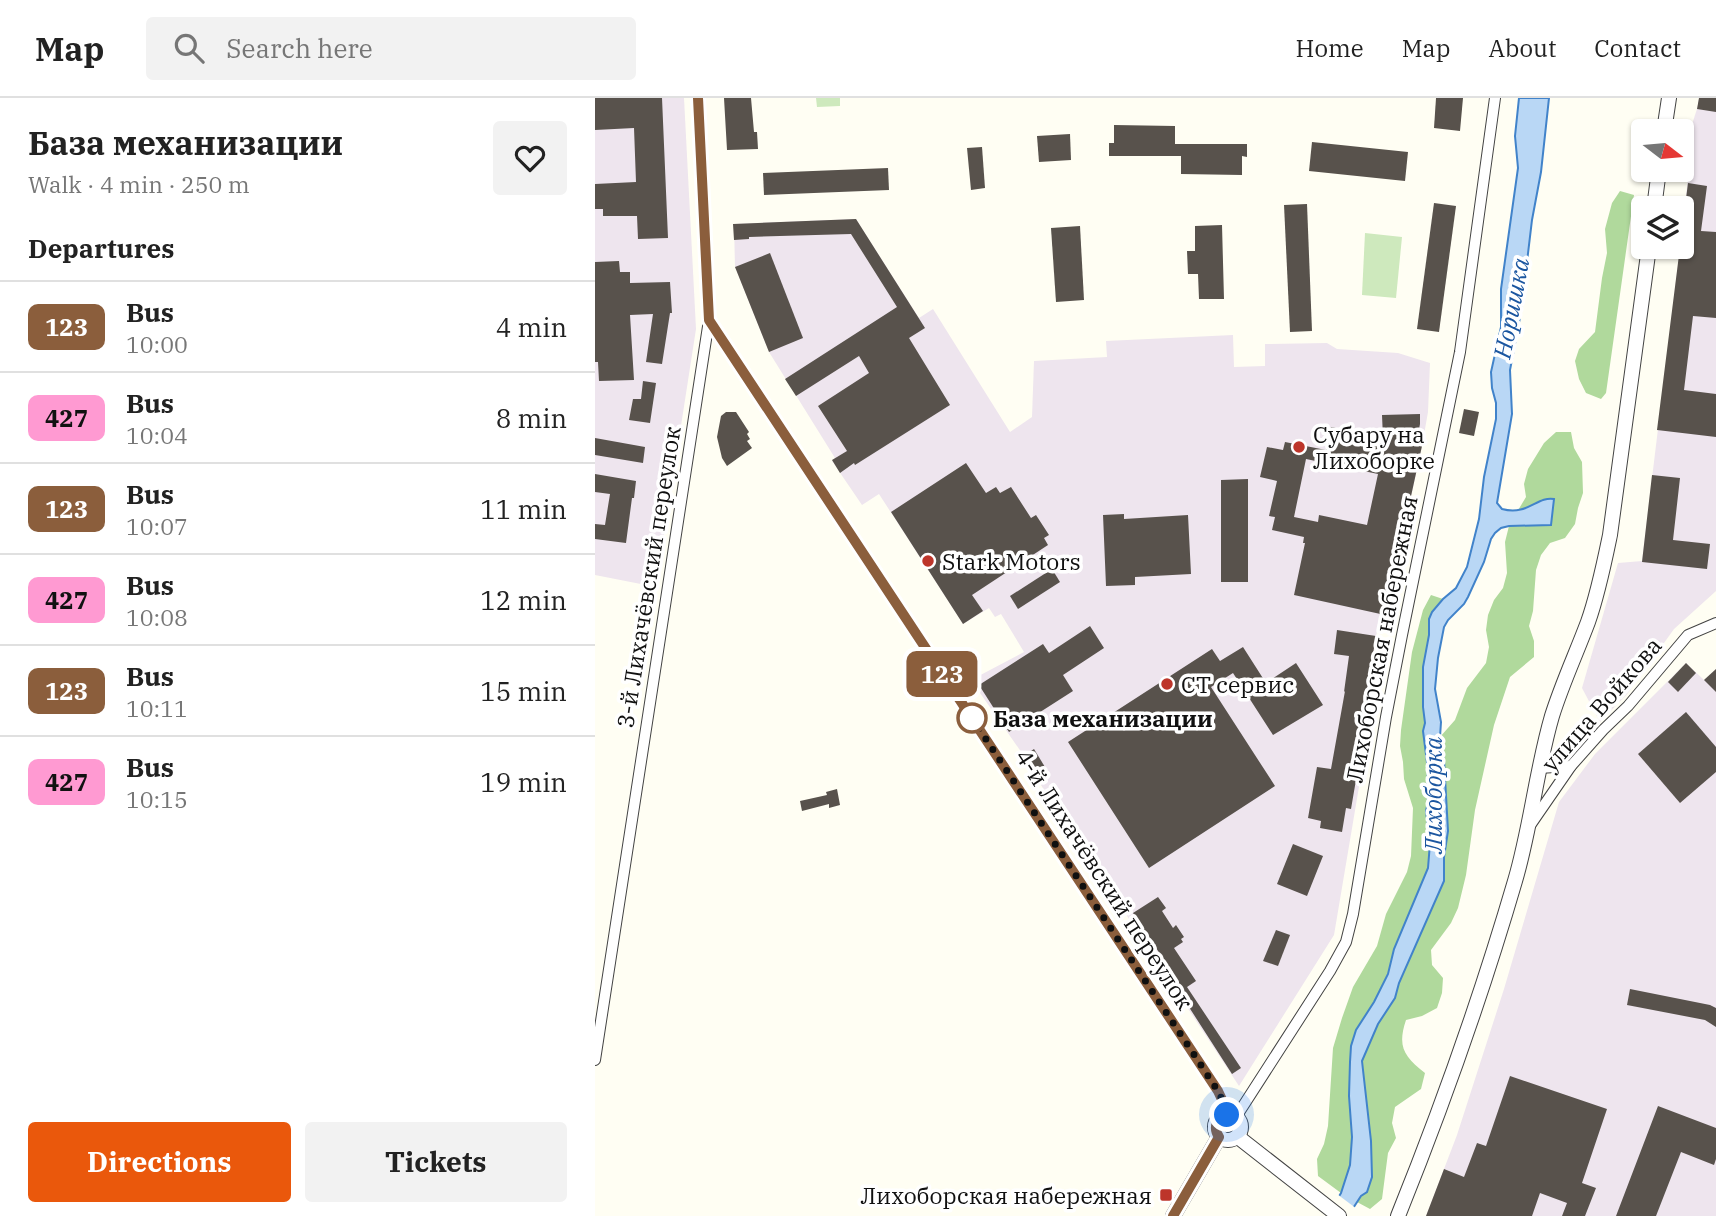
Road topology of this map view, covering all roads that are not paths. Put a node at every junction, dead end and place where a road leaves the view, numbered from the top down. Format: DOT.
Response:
graph roads {
  1 [pos="698,98"];
  2 [pos="1495,98"];
  3 [pos="1669,98"];
  4 [pos="1666,119"];
  5 [pos="1647,259"];
  6 [pos="709,320"];
  7 [pos="1716,623"];
  8 [pos="1571,766"];
  9 [pos="1539,768"];
  10 [pos="1529,826"];
  11 [pos="595,1060"];
  12 [pos="1231,1116"];
  13 [pos="1219,1137"];
  14 [pos="1238,1137"];
  15 [pos="1173,1216"];
  16 [pos="1339,1216"];
  17 [pos="1398,1216"];
  1 -- 6 [label="street, 3-й Лихачёвский переулок"];
  2 -- 12 [label="street, Лихоборская набережная"];
  3 -- 4 [label="street"];
  5 -- 9 [label="street"];
  6 -- 11 [label="street, 3-й Лихачёвский переулок"];
  6 -- 12 [label="street, 4-й Лихачёвский переулок"];
  7 -- 8 [label="street, улица Войкова"];
  8 -- 9 [label="street"];
  8 -- 10 [label="street, улица Войкова"];
  9 -- 10 [label="street"];
  10 -- 17 [label="street"];
  12 -- 13 [label="street, Лихоборская набережная"];
  12 -- 14 [label="street"];
  13 -- 14 [label="street"];
  13 -- 15 [label="street, Лихоборская набережная"];
  14 -- 16 [label="street"];
}
